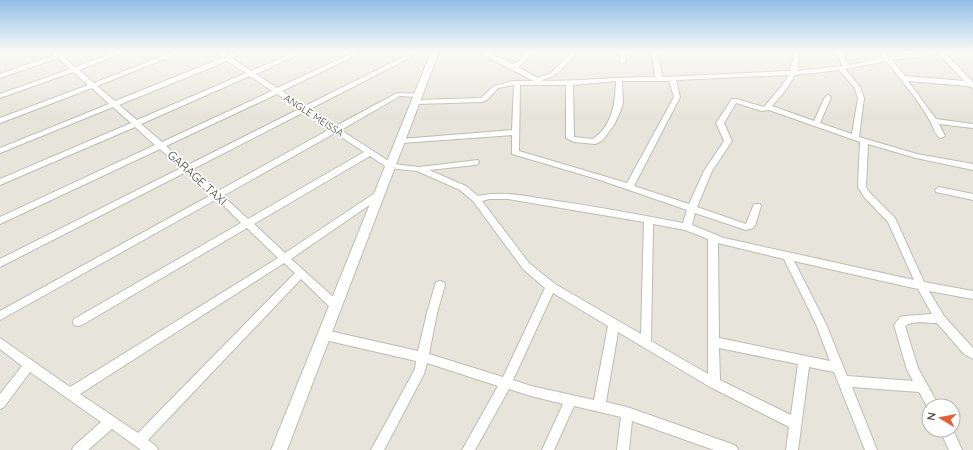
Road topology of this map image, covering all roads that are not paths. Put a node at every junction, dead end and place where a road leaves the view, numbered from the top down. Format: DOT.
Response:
graph roads {
  1 [pos="63,73"];
  2 [pos="78,73"];
  3 [pos="124,73"];
  4 [pos="190,73"];
  5 [pos="315,73"];
  6 [pos="376,73"];
  7 [pos="427,73"];
  8 [pos="523,73"];
  9 [pos="554,73"];
  10 [pos="658,73"];
  11 [pos="794,73"];
  12 [pos="847,73"];
  13 [pos="898,73"];
  14 [pos="961,73"];
  15 [pos="251,74"];
  16 [pos="672,78"];
  17 [pos="902,78"];
  18 [pos="619,79"];
  19 [pos="658,79"];
  20 [pos="537,82"];
  21 [pos="517,83"];
  22 [pos="569,83"];
  23 [pos="92,85"];
  24 [pos="972,85"];
  25 [pos="277,91"];
  26 [pos="0,96"];
  27 [pos="828,97"];
  28 [pos="417,98"];
  29 [pos="114,104"];
  30 [pos="768,107"];
  31 [pos="304,109"];
  32 [pos="0,121"];
  33 [pos="934,121"];
  34 [pos="136,124"];
  35 [pos="816,125"];
  36 [pos="973,126"];
  37 [pos="336,129"];
  38 [pos="516,132"];
  39 [pos="941,136"];
  40 [pos="855,138"];
  41 [pos="401,141"];
  42 [pos="864,141"];
  43 [pos="161,146"];
  44 [pos="0,151"];
  45 [pos="370,152"];
  46 [pos="475,162"];
  47 [pos="391,166"];
  48 [pos="973,167"];
  49 [pos="186,168"];
  50 [pos="418,169"];
  51 [pos="0,182"];
  52 [pos="629,188"];
  53 [pos="938,190"];
  54 [pos="381,193"];
  55 [pos="217,196"];
  56 [pos="973,197"];
  57 [pos="476,199"];
  58 [pos="757,206"];
  59 [pos="690,208"];
  60 [pos="648,219"];
  61 [pos="0,221"];
  62 [pos="247,223"];
  63 [pos="686,226"];
  64 [pos="714,238"];
  65 [pos="787,256"];
  66 [pos="285,258"];
  67 [pos="0,263"];
  68 [pos="301,273"];
  69 [pos="440,285"];
  70 [pos="921,286"];
  71 [pos="551,287"];
  72 [pos="973,295"];
  73 [pos="336,306"];
  74 [pos="0,316"];
  75 [pos="940,319"];
  76 [pos="78,322"];
  77 [pos="614,323"];
  78 [pos="325,335"];
  79 [pos="646,341"];
  80 [pos="714,342"];
  81 [pos="0,343"];
  82 [pos="973,354"];
  83 [pos="422,357"];
  84 [pos="804,362"];
  85 [pos="29,365"];
  86 [pos="839,368"];
  87 [pos="844,381"];
  88 [pos="506,383"];
  89 [pos="714,383"];
  90 [pos="921,387"];
  91 [pos="71,393"];
  92 [pos="928,398"];
  93 [pos="570,401"];
  94 [pos="0,403"];
  95 [pos="598,407"];
  96 [pos="627,413"];
  97 [pos="112,421"];
  98 [pos="795,424"];
  99 [pos="950,438"];
  100 [pos="139,440"];
  101 [pos="78,450"];
  102 [pos="152,450"];
  103 [pos="279,450"];
  104 [pos="377,450"];
  105 [pos="468,450"];
  106 [pos="548,450"];
  107 [pos="623,450"];
  108 [pos="732,450"];
  109 [pos="792,450"];
  110 [pos="871,450"];
  111 [pos="956,450"];
  1 -- 26 [label="street"];
  2 -- 23 [label="street, GARAGE TAXI"];
  3 -- 23 [label="street"];
  4 -- 29 [label="street"];
  5 -- 25 [label="street"];
  6 -- 31 [label="street"];
  7 -- 28 [label="street"];
  8 -- 20 [label="street"];
  9 -- 20 [label="street"];
  10 -- 19 [label="street"];
  11 -- 16 [label="street"];
  11 -- 30 [label="street"];
  12 -- 40 [label="street"];
  13 -- 17 [label="street"];
  14 -- 24 [label="street"];
  15 -- 25 [label="street, ANGLE MEISSA"];
  15 -- 34 [label="street"];
  16 -- 19 [label="street"];
  16 -- 52 [label="street"];
  17 -- 24 [label="street"];
  17 -- 33 [label="street"];
  18 -- 19 [label="street"];
  18 -- 22 [label="street"];
  18 -- 22 [label="street"];
  20 -- 21 [label="street"];
  20 -- 22 [label="street"];
  21 -- 28 [label="street"];
  21 -- 38 [label="street"];
  23 -- 29 [label="street, GARAGE TAXI"];
  23 -- 32 [label="street"];
  25 -- 31 [label="street, ANGLE MEISSA"];
  25 -- 43 [label="street"];
  27 -- 35 [label="street"];
  28 -- 37 [label="street"];
  28 -- 41 [label="street"];
  29 -- 34 [label="street, GARAGE TAXI"];
  29 -- 44 [label="street"];
  30 -- 35 [label="street"];
  30 -- 59 [label="street"];
  31 -- 37 [label="street, ANGLE MEISSA"];
  31 -- 49 [label="street"];
  33 -- 36 [label="street"];
  33 -- 39 [label="street"];
  34 -- 43 [label="street, GARAGE TAXI"];
  34 -- 51 [label="street"];
  35 -- 40 [label="street"];
  37 -- 45 [label="street, ANGLE MEISSA"];
  37 -- 55 [label="street"];
  38 -- 41 [label="street"];
  38 -- 52 [label="street"];
  40 -- 42 [label="street"];
  41 -- 47 [label="street"];
  42 -- 48 [label="street"];
  42 -- 70 [label="street"];
  43 -- 49 [label="street, GARAGE TAXI"];
  43 -- 61 [label="street"];
  45 -- 47 [label="street, ANGLE MEISSA"];
  45 -- 62 [label="street"];
  46 -- 50 [label="street"];
  47 -- 50 [label="street"];
  47 -- 54 [label="street"];
  49 -- 55 [label="street, GARAGE TAXI"];
  49 -- 67 [label="street"];
  50 -- 57 [label="street"];
  52 -- 59 [label="street"];
  53 -- 56 [label="street"];
  54 -- 66 [label="street"];
  54 -- 73 [label="street"];
  55 -- 62 [label="street, GARAGE TAXI"];
  55 -- 74 [label="street"];
  57 -- 60 [label="street"];
  57 -- 71 [label="street"];
  58 -- 59 [label="street"];
  59 -- 63 [label="street"];
  60 -- 63 [label="street"];
  60 -- 79 [label="street"];
  62 -- 66 [label="street, GARAGE TAXI"];
  62 -- 76 [label="street"];
  63 -- 64 [label="street"];
  64 -- 65 [label="street"];
  64 -- 80 [label="street"];
  65 -- 70 [label="street"];
  65 -- 86 [label="street"];
  66 -- 68 [label="street, GARAGE TAXI"];
  66 -- 91 [label="street"];
  68 -- 73 [label="street, GARAGE TAXI"];
  68 -- 100 [label="street"];
  69 -- 83 [label="street"];
  70 -- 72 [label="street"];
  70 -- 75 [label="street"];
  71 -- 77 [label="street"];
  71 -- 88 [label="street"];
  73 -- 78 [label="street"];
  75 -- 82 [label="street"];
  75 -- 90 [label="street"];
  77 -- 79 [label="street"];
  77 -- 95 [label="street"];
  78 -- 83 [label="street"];
  78 -- 103 [label="street"];
  79 -- 89 [label="street"];
  80 -- 84 [label="street"];
  80 -- 89 [label="street"];
  81 -- 85 [label="street"];
  83 -- 88 [label="street"];
  83 -- 104 [label="street"];
  84 -- 86 [label="street"];
  84 -- 98 [label="street"];
  85 -- 91 [label="street"];
  85 -- 94 [label="street"];
  86 -- 87 [label="street"];
  87 -- 90 [label="street"];
  87 -- 110 [label="street"];
  88 -- 93 [label="street"];
  88 -- 105 [label="street"];
  89 -- 98 [label="street"];
  90 -- 92 [label="street"];
  91 -- 97 [label="street"];
  93 -- 95 [label="street"];
  93 -- 106 [label="street"];
  95 -- 96 [label="street"];
  96 -- 107 [label="street"];
  96 -- 108 [label="street"];
  97 -- 100 [label="street"];
  97 -- 101 [label="street"];
  98 -- 109 [label="street"];
  99 -- 111 [label="street"];
  100 -- 102 [label="street"];
}
